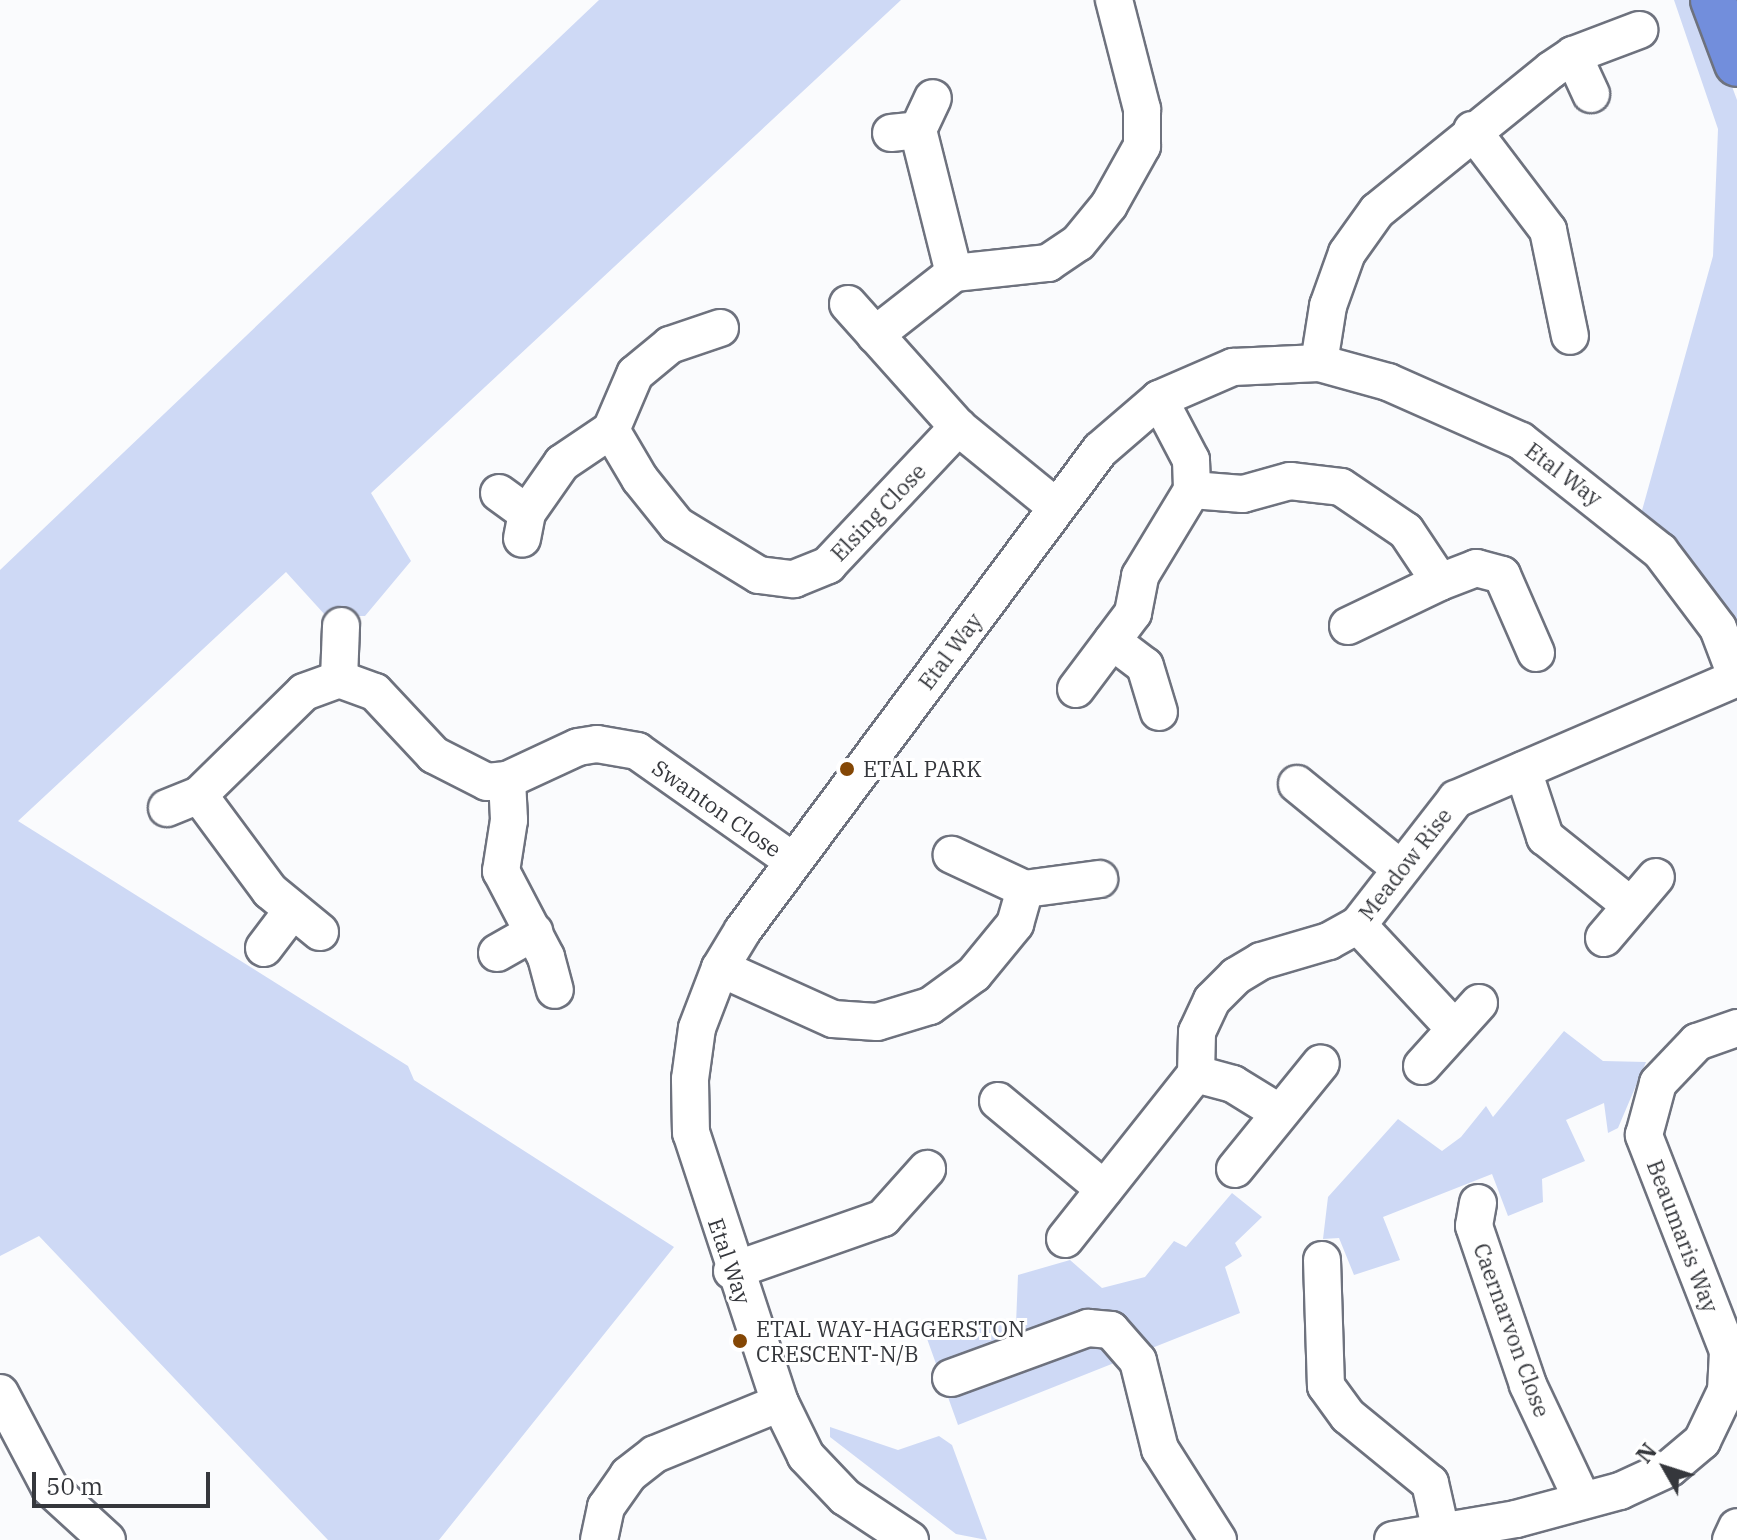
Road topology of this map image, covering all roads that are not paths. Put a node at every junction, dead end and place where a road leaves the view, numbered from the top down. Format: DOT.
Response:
graph roads {
  1 [pos="1114,0"];
  2 [pos="1713,0"];
  3 [pos="1639,30"];
  4 [pos="1573,55"];
  5 [pos="1737,64"];
  6 [pos="1591,94"];
  7 [pos="933,98"];
  8 [pos="1472,130"];
  9 [pos="954,273"];
  10 [pos="848,304"];
  11 [pos="720,328"];
  12 [pos="875,335"];
  13 [pos="1570,336"];
  14 [pos="1319,363"];
  15 [pos="1159,399"];
  16 [pos="958,427"];
  17 [pos="611,430"];
  18 [pos="1192,490"];
  19 [pos="1056,507"];
  20 [pos="516,515"];
  21 [pos="1440,582"];
  22 [pos="341,626"];
  23 [pos="1348,626"];
  24 [pos="1112,641"];
  25 [pos="1536,653"];
  26 [pos="1737,678"];
  27 [pos="339,679"];
  28 [pos="1076,689"];
  29 [pos="1159,712"];
  30 [pos="1523,770"];
  31 [pos="507,780"];
  32 [pos="1297,784"];
  33 [pos="952,855"];
  34 [pos="793,861"];
  35 [pos="1401,869"];
  36 [pos="1656,877"];
  37 [pos="1099,879"];
  38 [pos="1025,889"];
  39 [pos="1631,906"];
  40 [pos="1358,925"];
  41 [pos="534,932"];
  42 [pos="1604,938"];
  43 [pos="264,948"];
  44 [pos="497,953"];
  45 [pos="720,968"];
  46 [pos="555,990"];
  47 [pos="1479,1003"];
  48 [pos="1737,1028"];
  49 [pos="1455,1029"];
  50 [pos="1321,1063"];
  51 [pos="1422,1066"];
  52 [pos="1196,1074"];
  53 [pos="998,1101"];
  54 [pos="1280,1113"];
  55 [pos="927,1169"];
  56 [pos="1235,1169"];
  57 [pos="1104,1189"];
  58 [pos="1478,1203"];
  59 [pos="1065,1239"];
  60 [pos="1322,1260"];
  61 [pos="732,1271"];
  62 [pos="951,1378"];
  63 [pos="0,1393"];
  64 [pos="780,1403"];
  65 [pos="1582,1499"];
  66 [pos="1737,1527"];
  67 [pos="1441,1534"];
  68 [pos="107,1540"];
  69 [pos="599,1540"];
  70 [pos="910,1540"];
  71 [pos="1218,1540"];
  72 [pos="1393,1540"];
  73 [pos="1731,1540"];
  1 -- 9 [label="street"];
  2 -- 5 [label="highway"];
  3 -- 4 [label="street"];
  4 -- 6 [label="street"];
  4 -- 8 [label="street"];
  7 -- 9 [label="street"];
  8 -- 13 [label="street"];
  8 -- 14 [label="street"];
  9 -- 12 [label="street"];
  10 -- 12 [label="street"];
  11 -- 17 [label="street"];
  12 -- 16 [label="street"];
  14 -- 15 [label="street, Etal Way"];
  14 -- 26 [label="street, Etal Way"];
  15 -- 18 [label="street"];
  15 -- 19 [label="street, Etal Way"];
  16 -- 17 [label="street, Elsing Close"];
  16 -- 19 [label="street"];
  17 -- 20 [label="street"];
  18 -- 21 [label="street"];
  18 -- 24 [label="street"];
  19 -- 34 [label="street, Etal Way"];
  21 -- 23 [label="street"];
  21 -- 25 [label="street"];
  22 -- 27 [label="street"];
  24 -- 28 [label="street"];
  24 -- 29 [label="street"];
  26 -- 30 [label="street, Meadow Rise"];
  27 -- 31 [label="street"];
  27 -- 43 [label="street"];
  30 -- 35 [label="street, Meadow Rise"];
  30 -- 39 [label="street"];
  31 -- 34 [label="street, Swanton Close"];
  31 -- 41 [label="street"];
  32 -- 35 [label="street"];
  33 -- 38 [label="street"];
  34 -- 45 [label="street, Etal Way"];
  35 -- 40 [label="street, Meadow Rise"];
  36 -- 39 [label="street"];
  37 -- 38 [label="street"];
  38 -- 45 [label="street"];
  39 -- 42 [label="street"];
  40 -- 49 [label="street"];
  40 -- 52 [label="street, Meadow Rise"];
  41 -- 44 [label="street"];
  41 -- 46 [label="street"];
  45 -- 61 [label="street, Etal Way"];
  47 -- 49 [label="street"];
  48 -- 65 [label="street, Beaumaris Way"];
  49 -- 51 [label="street"];
  50 -- 54 [label="street"];
  52 -- 54 [label="street"];
  52 -- 57 [label="street"];
  53 -- 57 [label="street"];
  54 -- 56 [label="street"];
  55 -- 61 [label="street"];
  57 -- 59 [label="street"];
  58 -- 65 [label="street, Caernarvon Close"];
  60 -- 67 [label="street"];
  61 -- 64 [label="street, Etal Way"];
  62 -- 71 [label="street"];
  63 -- 68 [label="street"];
  64 -- 69 [label="street"];
  64 -- 70 [label="street, Etal Way"];
  65 -- 67 [label="street, Beaumaris Way"];
  66 -- 73 [label="street"];
  67 -- 72 [label="street, Beaumaris Way"];
}
